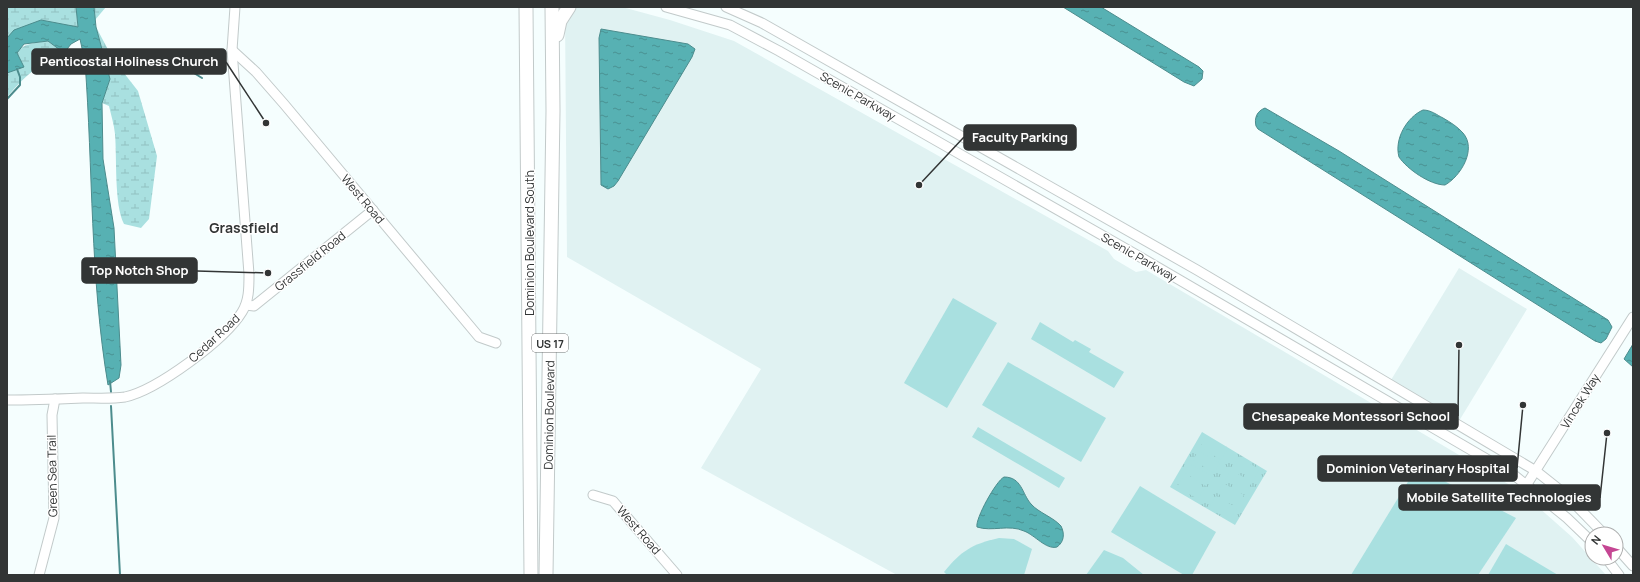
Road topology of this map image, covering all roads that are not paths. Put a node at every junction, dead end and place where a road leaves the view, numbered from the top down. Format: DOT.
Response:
graph roads {
  1 [pos="235,7"];
  2 [pos="240,7"];
  3 [pos="526,7"];
  4 [pos="552,7"];
  5 [pos="569,7"];
  6 [pos="666,7"];
  7 [pos="726,7"];
  8 [pos="233,29"];
  9 [pos="232,50"];
  10 [pos="553,88"];
  11 [pos="373,210"];
  12 [pos="529,262"];
  13 [pos="551,262"];
  14 [pos="246,305"];
  15 [pos="1633,317"];
  16 [pos="496,343"];
  17 [pos="55,399"];
  18 [pos="7,400"];
  19 [pos="1536,471"];
  20 [pos="1527,484"];
  21 [pos="593,495"];
  22 [pos="1596,526"];
  23 [pos="1584,534"];
  24 [pos="1624,556"];
  25 [pos="1612,566"];
  26 [pos="1633,566"];
  27 [pos="39,575"];
  28 [pos="531,575"];
  29 [pos="546,575"];
  30 [pos="677,575"];
  31 [pos="1619,575"];
  1 -- 8 [label="street, Cedar Road"];
  2 -- 8 [label="street"];
  3 -- 12 [label="highway, Dominion Boulevard South / US 17"];
  4 -- 10 [label="highway, US 17"];
  5 -- 10 [label="highway"];
  6 -- 20 [label="street, Scenic Parkway"];
  7 -- 19 [label="street, Scenic Parkway"];
  8 -- 9 [label="street, Cedar Road"];
  9 -- 11 [label="street, West Road"];
  9 -- 14 [label="street, Cedar Road"];
  10 -- 13 [label="highway, Dominion Boulevard / US 17"];
  11 -- 14 [label="street, Grassfield Road"];
  11 -- 16 [label="street, West Road"];
  12 -- 13 [label="highway"];
  12 -- 28 [label="highway, Dominion Boulevard South / US 17"];
  13 -- 29 [label="highway, Dominion Boulevard / US 17"];
  14 -- 17 [label="street, Cedar Road"];
  15 -- 19 [label="street, Vincek Way"];
  17 -- 18 [label="street, Cedar Road"];
  17 -- 27 [label="street, Green Sea Trail"];
  19 -- 20 [label="street, Vincek Way"];
  19 -- 22 [label="street, Scenic Parkway"];
  20 -- 23 [label="street, Scenic Parkway"];
  21 -- 30 [label="street, West Road"];
  24 -- 26 [label="street"];
  25 -- 31 [label="street"];
}
